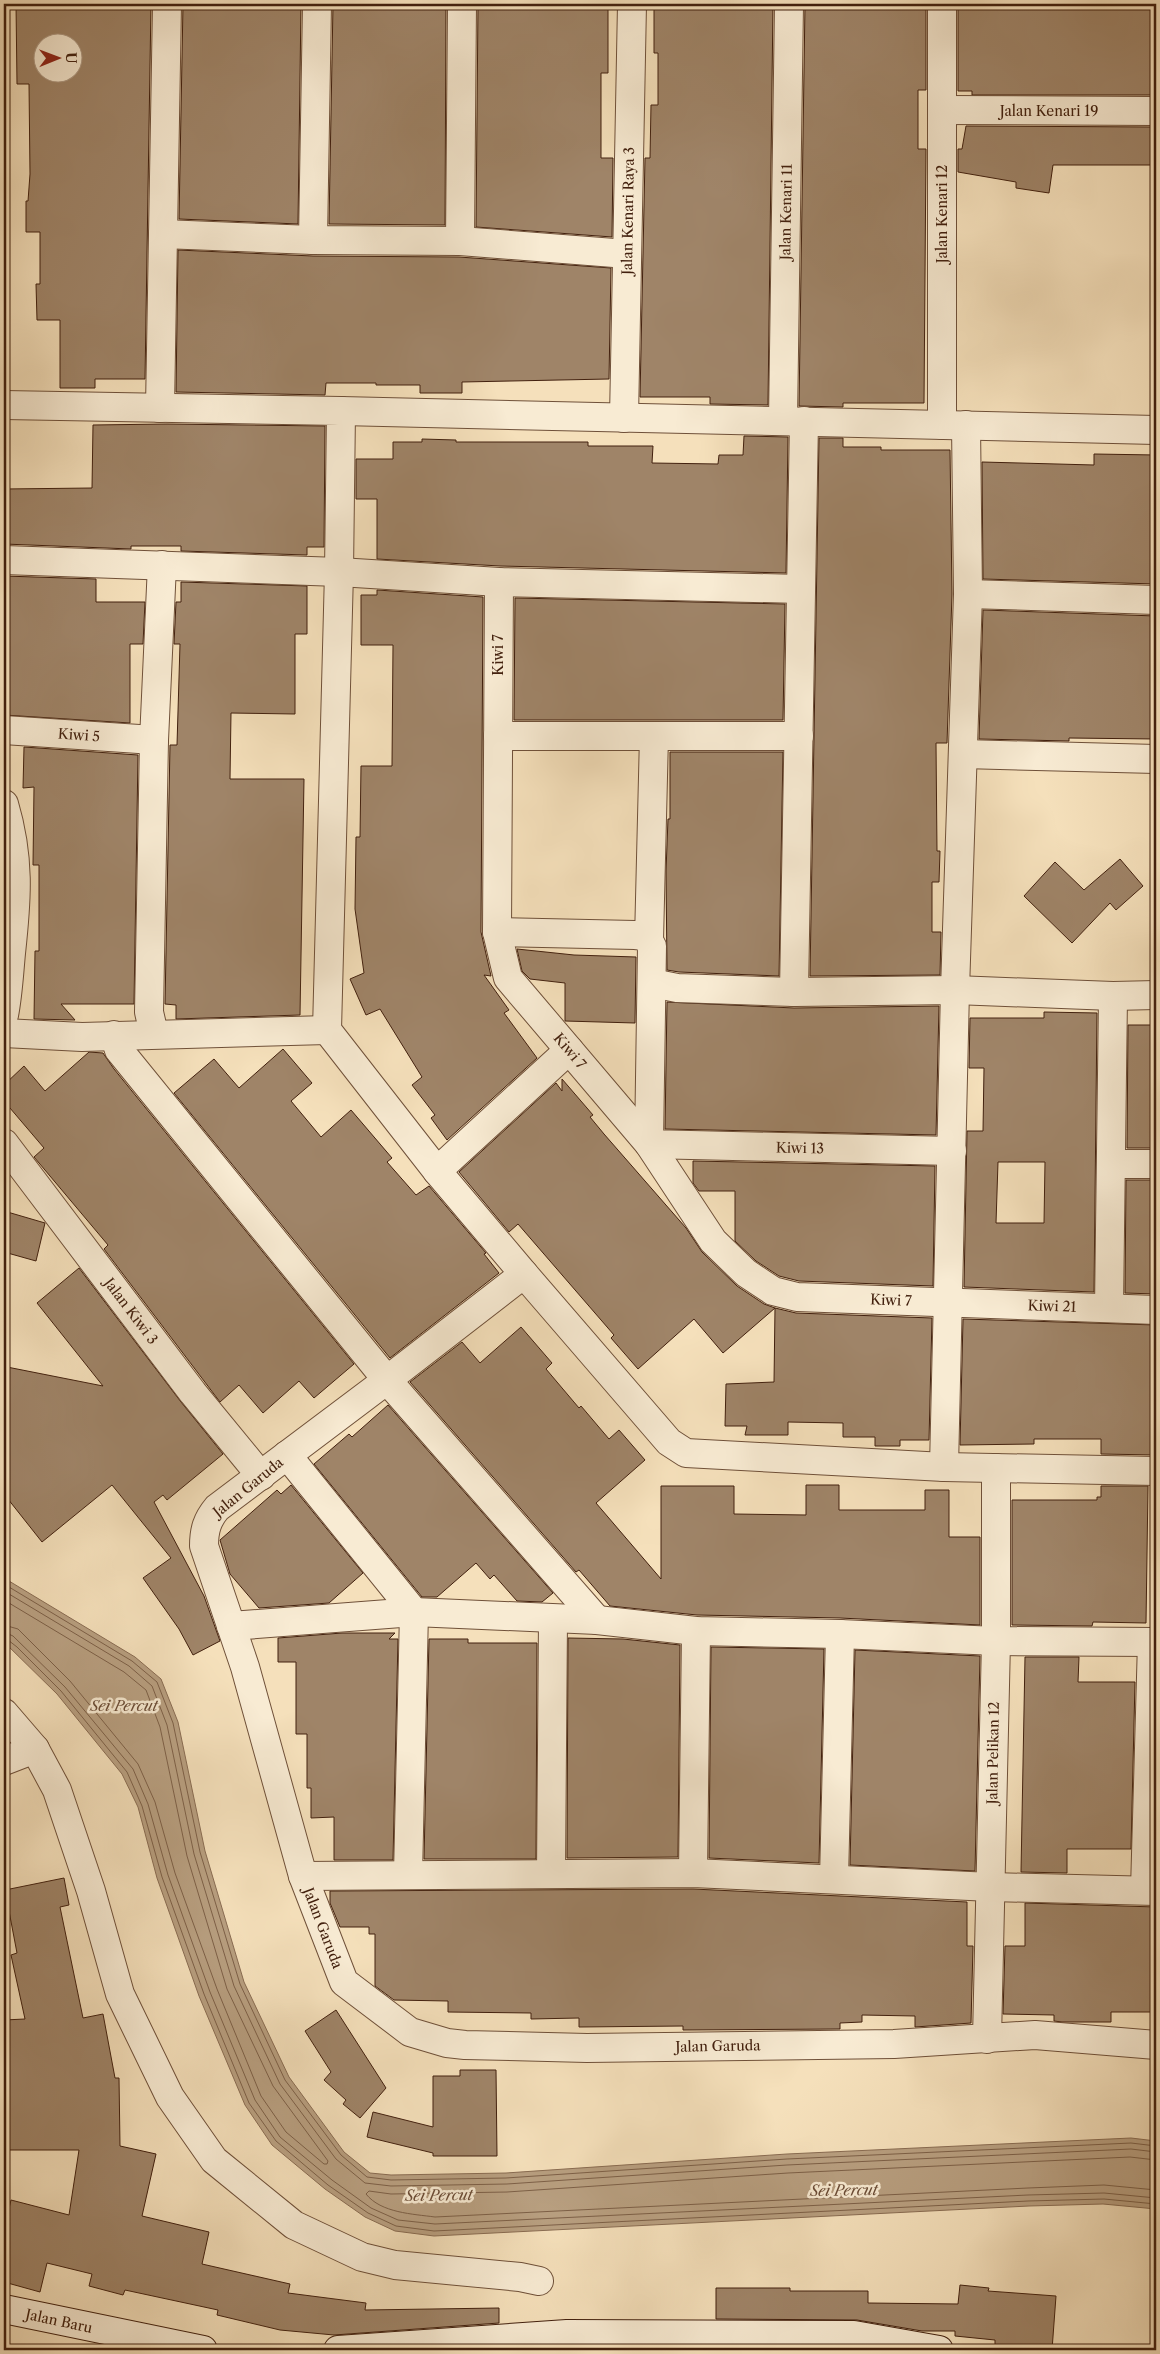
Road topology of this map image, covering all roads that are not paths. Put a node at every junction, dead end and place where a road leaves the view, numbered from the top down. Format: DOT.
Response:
graph roads {
  1 [pos="167,4"];
  2 [pos="317,4"];
  3 [pos="462,4"];
  4 [pos="632,4"];
  5 [pos="788,4"];
  6 [pos="942,4"];
  7 [pos="942,110"];
  8 [pos="1156,111"];
  9 [pos="163,234"];
  10 [pos="312,240"];
  11 [pos="460,241"];
  12 [pos="628,254"];
  13 [pos="4,405"];
  14 [pos="160,408"];
  15 [pos="341,411"];
  16 [pos="624,418"];
  17 [pos="794,421"];
  18 [pos="954,425"];
  19 [pos="1156,430"];
  20 [pos="4,560"];
  21 [pos="162,565"];
  22 [pos="339,572"];
  23 [pos="499,582"];
  24 [pos="801,589"];
  25 [pos="968,594"];
  26 [pos="1156,600"];
  27 [pos="4,730"];
  28 [pos="498,736"];
  29 [pos="654,736"];
  30 [pos="799,736"];
  31 [pos="154,740"];
  32 [pos="963,754"];
  33 [pos="1156,759"];
  34 [pos="4,804"];
  35 [pos="497,932"];
  36 [pos="649,940"];
  37 [pos="652,983"];
  38 [pos="955,990"];
  39 [pos="794,992"];
  40 [pos="1156,995"];
  41 [pos="1113,996"];
  42 [pos="4,1015"];
  43 [pos="327,1030"];
  44 [pos="4,1033"];
  45 [pos="154,1034"];
  46 [pos="114,1036"];
  47 [pos="569,1050"];
  48 [pos="4,1143"];
  49 [pos="649,1144"];
  50 [pos="952,1151"];
  51 [pos="1112,1164"];
  52 [pos="1156,1164"];
  53 [pos="437,1171"];
  54 [pos="524,1274"];
  55 [pos="948,1302"];
  56 [pos="1109,1308"];
  57 [pos="1156,1310"];
  58 [pos="387,1380"];
  59 [pos="287,1455"];
  60 [pos="944,1466"];
  61 [pos="996,1468"];
  62 [pos="1156,1471"];
  63 [pos="261,1476"];
  64 [pos="414,1612"];
  65 [pos="553,1619"];
  66 [pos="597,1620"];
  67 [pos="231,1626"];
  68 [pos="696,1631"];
  69 [pos="840,1634"];
  70 [pos="996,1641"];
  71 [pos="1154,1642"];
  72 [pos="4,1713"];
  73 [pos="35,1750"];
  74 [pos="4,1760"];
  75 [pos="693,1873"];
  76 [pos="551,1874"];
  77 [pos="408,1875"];
  78 [pos="303,1876"];
  79 [pos="834,1880"];
  80 [pos="991,1888"];
  81 [pos="1151,1890"];
  82 [pos="987,2039"];
  83 [pos="1156,2045"];
  84 [pos="539,2281"];
  85 [pos="4,2309"];
  86 [pos="854,2343"];
  87 [pos="203,2350"];
  88 [pos="338,2350"];
  89 [pos="940,2350"];
  1 -- 9 [label="street"];
  2 -- 10 [label="street"];
  3 -- 11 [label="street"];
  4 -- 12 [label="street, Jalan Kenari Raya 3"];
  5 -- 17 [label="street, Jalan Kenari 11"];
  6 -- 7 [label="street, Jalan Kenari 12"];
  7 -- 8 [label="street, Jalan Kenari 19"];
  7 -- 18 [label="street, Jalan Kenari 12"];
  9 -- 10 [label="street"];
  9 -- 14 [label="street"];
  10 -- 11 [label="street"];
  11 -- 12 [label="street"];
  12 -- 16 [label="street, Jalan Kenari Raya 3"];
  13 -- 14 [label="street"];
  14 -- 15 [label="street"];
  15 -- 16 [label="street"];
  15 -- 22 [label="street"];
  16 -- 17 [label="street"];
  17 -- 18 [label="street"];
  17 -- 24 [label="street, Jalan Kenari 11"];
  18 -- 19 [label="street"];
  18 -- 25 [label="street, Jalan Kenari 12"];
  20 -- 21 [label="street"];
  21 -- 22 [label="street"];
  21 -- 31 [label="street"];
  22 -- 23 [label="street"];
  22 -- 43 [label="street"];
  23 -- 24 [label="street"];
  23 -- 28 [label="street, Kiwi 7"];
  24 -- 30 [label="street, Jalan Kenari 11"];
  25 -- 26 [label="street"];
  25 -- 32 [label="street, Jalan Kenari 12"];
  27 -- 31 [label="street, Kiwi 5"];
  28 -- 29 [label="street"];
  28 -- 35 [label="street, Kiwi 7"];
  29 -- 30 [label="street"];
  29 -- 36 [label="street"];
  30 -- 39 [label="street, Jalan Kenari 11"];
  31 -- 45 [label="street"];
  32 -- 33 [label="street"];
  32 -- 38 [label="street, Jalan Kenari 12"];
  34 -- 42 [label="street"];
  35 -- 36 [label="street"];
  35 -- 47 [label="street, Kiwi 7"];
  36 -- 37 [label="street"];
  37 -- 39 [label="street"];
  37 -- 49 [label="street"];
  38 -- 39 [label="street"];
  38 -- 41 [label="street"];
  38 -- 50 [label="street, Jalan Kenari 12"];
  40 -- 41 [label="street"];
  41 -- 51 [label="street"];
  43 -- 45 [label="street"];
  43 -- 53 [label="street"];
  44 -- 46 [label="street"];
  45 -- 46 [label="street"];
  46 -- 58 [label="street"];
  47 -- 49 [label="street, Kiwi 7"];
  47 -- 53 [label="street"];
  48 -- 63 [label="street, Jalan Kiwi 3"];
  49 -- 50 [label="street, Kiwi 13"];
  49 -- 55 [label="street, Kiwi 7"];
  50 -- 55 [label="street, Jalan Kenari 12"];
  51 -- 52 [label="street"];
  51 -- 56 [label="street"];
  53 -- 54 [label="street"];
  54 -- 58 [label="street, Jalan Garuda"];
  54 -- 60 [label="street"];
  55 -- 56 [label="street, Kiwi 21"];
  55 -- 60 [label="street, Jalan Kenari 12"];
  56 -- 57 [label="street, Kiwi 21"];
  58 -- 59 [label="street, Jalan Garuda"];
  58 -- 66 [label="street"];
  59 -- 63 [label="street, Jalan Garuda"];
  59 -- 64 [label="street"];
  60 -- 61 [label="street"];
  61 -- 62 [label="street"];
  61 -- 70 [label="street, Jalan Pelikan 12"];
  63 -- 67 [label="street, Jalan Garuda"];
  64 -- 65 [label="street"];
  64 -- 67 [label="street"];
  64 -- 77 [label="street"];
  65 -- 66 [label="street"];
  65 -- 76 [label="street"];
  66 -- 68 [label="street"];
  67 -- 78 [label="street, Jalan Garuda"];
  68 -- 69 [label="street"];
  68 -- 75 [label="street"];
  69 -- 70 [label="street"];
  69 -- 79 [label="street"];
  70 -- 71 [label="street"];
  70 -- 80 [label="street, Jalan Pelikan 12"];
  71 -- 81 [label="street"];
  72 -- 73 [label="street"];
  73 -- 74 [label="street"];
  73 -- 84 [label="street"];
  75 -- 76 [label="street"];
  75 -- 79 [label="street"];
  76 -- 77 [label="street"];
  77 -- 78 [label="street"];
  78 -- 82 [label="street, Jalan Garuda"];
  79 -- 80 [label="street"];
  80 -- 81 [label="street"];
  80 -- 82 [label="street, Jalan Pelikan 12"];
  82 -- 83 [label="street, Jalan Garuda"];
  85 -- 87 [label="street, Jalan Baru"];
  86 -- 88 [label="street"];
  86 -- 89 [label="street"];
}
